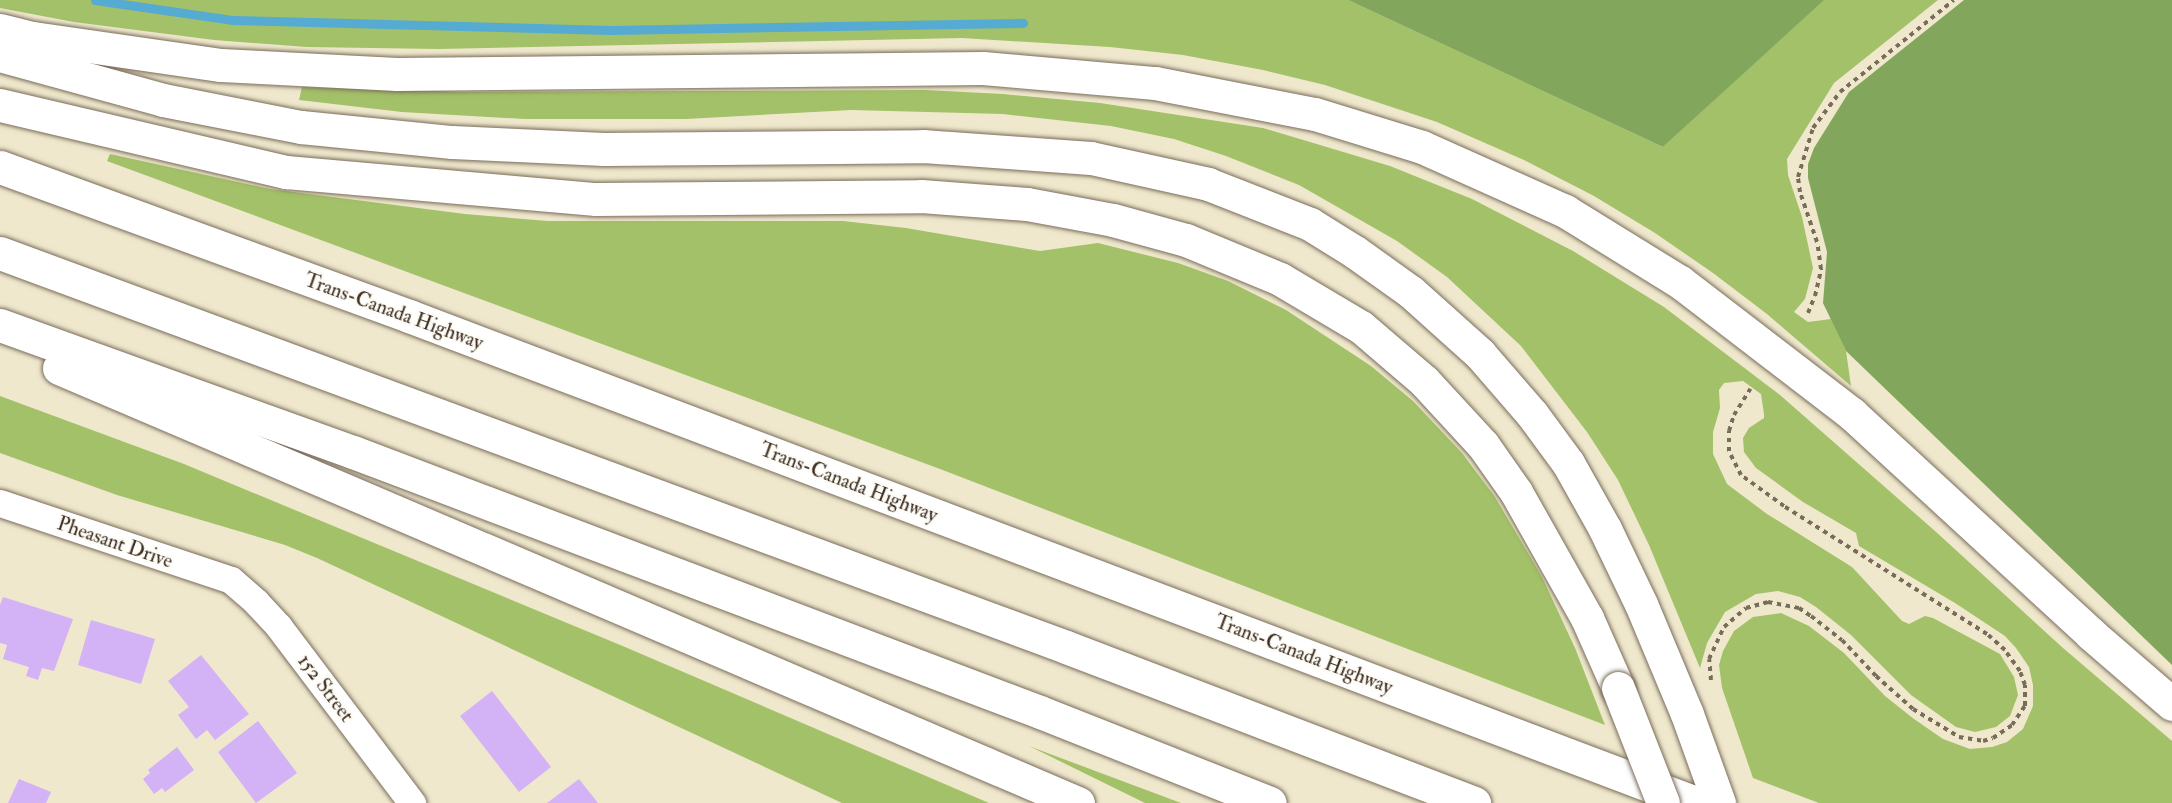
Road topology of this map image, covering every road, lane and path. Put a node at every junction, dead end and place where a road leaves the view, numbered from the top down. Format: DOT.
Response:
graph roads {
  1 [pos="1954,0"];
  2 [pos="0,30"];
  3 [pos="0,55"];
  4 [pos="0,105"];
  5 [pos="0,167"];
  6 [pos="0,253"];
  7 [pos="1808,313"];
  8 [pos="0,325"];
  9 [pos="0,342"];
  10 [pos="1750,389"];
  11 [pos="0,503"];
  12 [pos="231,580"];
  13 [pos="1713,688"];
  14 [pos="2172,704"];
  15 [pos="412,803"];
  16 [pos="1078,803"];
  17 [pos="1270,803"];
  18 [pos="1474,803"];
  19 [pos="1663,803"];
  20 [pos="1696,803"];
  21 [pos="1719,803"];
  1 -- 7 [label="path"];
  2 -- 14 [label="highway"];
  3 -- 21 [label="highway"];
  4 -- 19 [label="highway, bridge"];
  5 -- 20 [label="highway, Trans-Canada Highway"];
  6 -- 18 [label="highway"];
  8 -- 17 [label="highway"];
  9 -- 16 [label="highway"];
  10 -- 13 [label="path"];
  11 -- 12 [label="street, Pheasant Drive"];
  12 -- 15 [label="street, 152 Street"];
}
